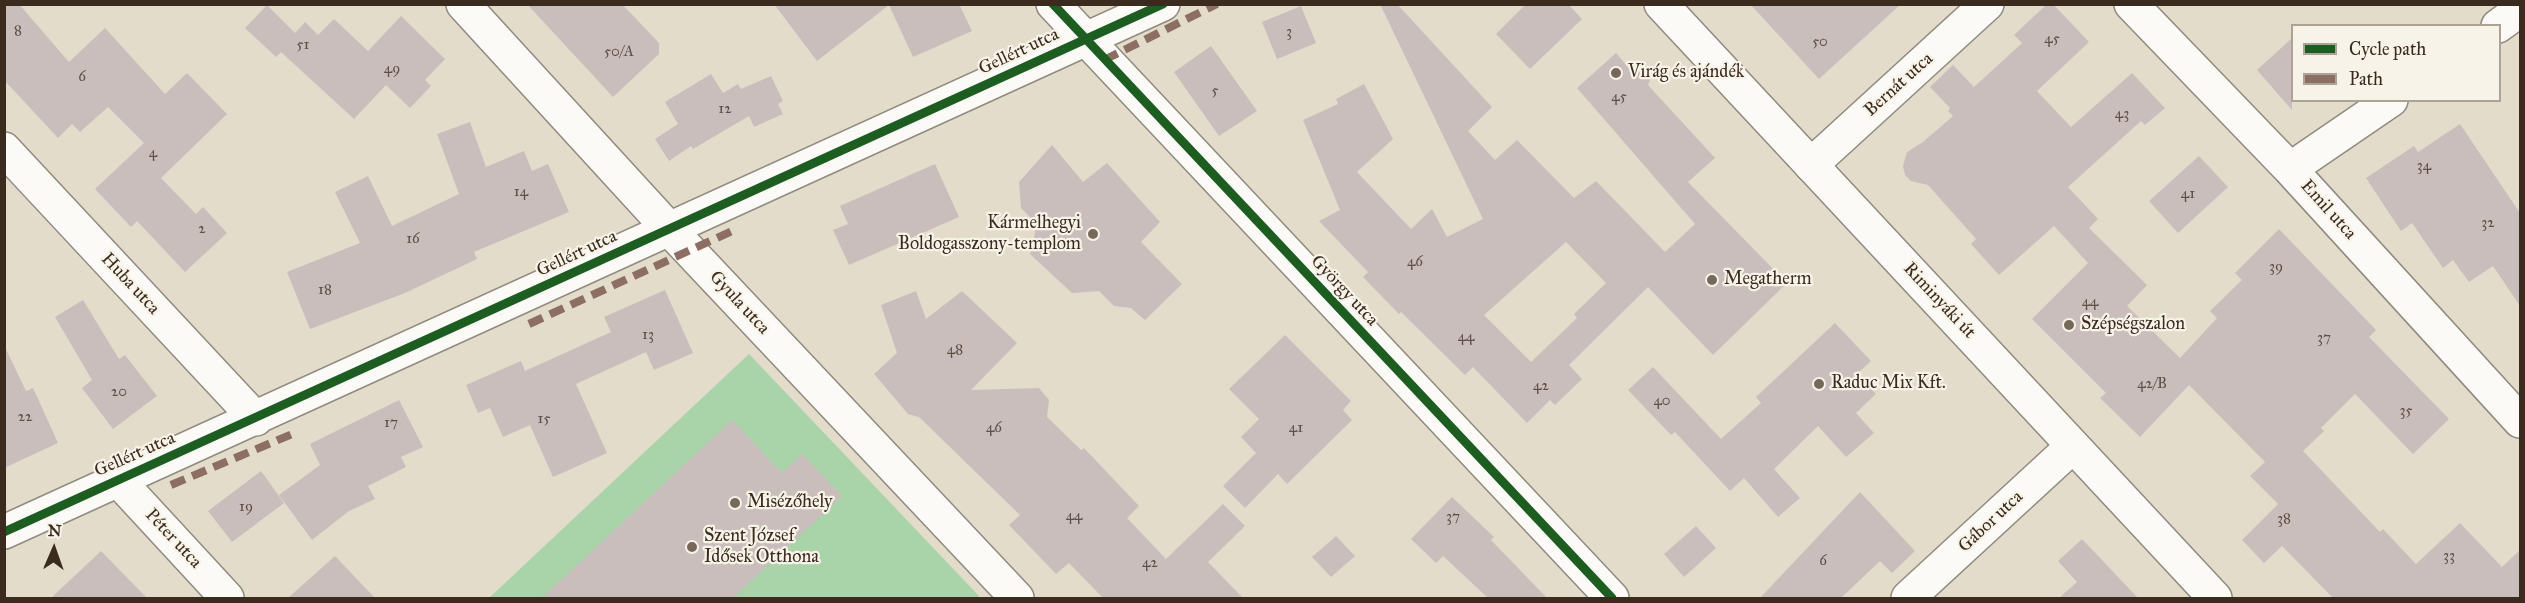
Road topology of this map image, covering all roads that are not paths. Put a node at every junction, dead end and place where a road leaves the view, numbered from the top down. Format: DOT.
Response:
graph roads {
  1 [pos="464,4"];
  2 [pos="1053,4"];
  3 [pos="1163,4"];
  4 [pos="1661,4"];
  5 [pos="1987,4"];
  6 [pos="2131,4"];
  7 [pos="2520,9"];
  8 [pos="2501,24"];
  9 [pos="1085,40"];
  10 [pos="2388,102"];
  11 [pos="4,149"];
  12 [pos="1811,165"];
  13 [pos="2290,169"];
  14 [pos="670,230"];
  15 [pos="2519,417"];
  16 [pos="256,419"];
  17 [pos="2073,446"];
  18 [pos="118,480"];
  19 [pos="4,532"];
  20 [pos="227,598"];
  21 [pos="1017,598"];
  22 [pos="1612,598"];
  23 [pos="1908,598"];
  24 [pos="2215,598"];
  1 -- 14 [label="street, Gyula utca"];
  2 -- 9 [label="street, György utca"];
  3 -- 9 [label="street, Gellért utca"];
  4 -- 12 [label="street, Riminyáki út"];
  5 -- 12 [label="street, Bernát utca"];
  6 -- 13 [label="street, Emil utca"];
  7 -- 8 [label="street"];
  9 -- 14 [label="street, Gellért utca"];
  9 -- 22 [label="street, György utca"];
  10 -- 13 [label="street"];
  11 -- 16 [label="street, Huba utca"];
  12 -- 17 [label="street, Riminyáki út"];
  13 -- 15 [label="street, Emil utca"];
  14 -- 16 [label="street, Gellért utca"];
  14 -- 21 [label="street, Gyula utca"];
  16 -- 18 [label="street, Gellért utca"];
  17 -- 23 [label="street, Gábor utca"];
  17 -- 24 [label="street, Riminyáki út"];
  18 -- 19 [label="street, Gellért utca"];
  18 -- 20 [label="street, Péter utca"];
}
